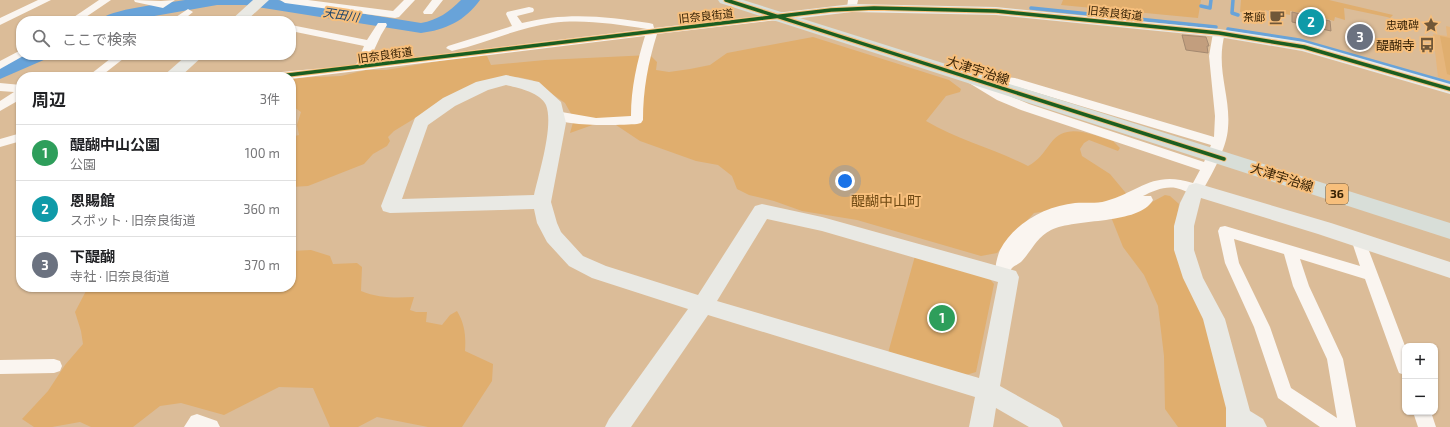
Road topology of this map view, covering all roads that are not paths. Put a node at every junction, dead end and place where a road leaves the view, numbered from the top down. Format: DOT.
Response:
graph roads {
  1 [pos="46,0"];
  2 [pos="106,0"];
  3 [pos="140,0"];
  4 [pos="170,0"];
  5 [pos="285,0"];
  6 [pos="410,0"];
  7 [pos="438,0"];
  8 [pos="726,0"];
  9 [pos="324,2"];
  10 [pos="259,3"];
  11 [pos="852,4"];
  12 [pos="529,10"];
  13 [pos="188,12"];
  14 [pos="428,12"];
  15 [pos="80,16"];
  16 [pos="182,16"];
  17 [pos="245,16"];
  18 [pos="776,17"];
  19 [pos="0,22"];
  20 [pos="382,26"];
  21 [pos="519,28"];
  22 [pos="296,29"];
  23 [pos="657,30"];
  24 [pos="1219,33"];
  25 [pos="371,44"];
  26 [pos="16,56"];
  27 [pos="422,59"];
  28 [pos="115,60"];
  29 [pos="190,60"];
  30 [pos="0,66"];
  31 [pos="360,68"];
  32 [pos="100,72"];
  33 [pos="176,72"];
  34 [pos="296,74"];
  35 [pos="0,87"];
  36 [pos="16,89"];
  37 [pos="1450,89"];
  38 [pos="16,96"];
  39 [pos="0,107"];
  40 [pos="556,115"];
  41 [pos="16,138"];
  42 [pos="0,143"];
  43 [pos="1213,155"];
  44 [pos="1196,190"];
  45 [pos="542,202"];
  46 [pos="1450,231"];
  47 [pos="1358,239"];
  48 [pos="1290,251"];
  49 [pos="1004,270"];
  50 [pos="1450,270"];
  51 [pos="1371,275"];
  52 [pos="704,305"];
  53 [pos="1402,360"];
  54 [pos="54,366"];
  55 [pos="0,367"];
  56 [pos="988,391"];
  57 [pos="1423,415"];
  58 [pos="1244,423"];
  59 [pos="193,427"];
  60 [pos="211,427"];
  61 [pos="617,427"];
  62 [pos="982,427"];
  63 [pos="1052,427"];
  64 [pos="1335,427"];
  65 [pos="1347,427"];
  66 [pos="1427,427"];
  1 -- 19 [label="street"];
  2 -- 15 [label="street"];
  3 -- 4 [label="street"];
  5 -- 9 [label="street"];
  6 -- 9 [label="street"];
  7 -- 14 [label="street"];
  8 -- 18 [label="main road, 大津宇治線 / 36"];
  10 -- 17 [label="street"];
  11 -- 18 [label="street, 旧奈良街道"];
  11 -- 24 [label="street, 旧奈良街道"];
  12 -- 21 [label="street"];
  13 -- 16 [label="street"];
  18 -- 23 [label="street, 旧奈良街道"];
  18 -- 43 [label="main road, 大津宇治線 / 36"];
  20 -- 25 [label="street"];
  21 -- 23 [label="street"];
  21 -- 27 [label="street"];
  22 -- 25 [label="street"];
  23 -- 27 [label="street, 旧奈良街道"];
  23 -- 40 [label="street"];
  24 -- 37 [label="street, 旧奈良街道"];
  24 -- 43 [label="street"];
  25 -- 31 [label="street"];
  26 -- 30 [label="street"];
  27 -- 31 [label="street, 旧奈良街道"];
  28 -- 32 [label="street"];
  29 -- 33 [label="street"];
  31 -- 34 [label="street, 旧奈良街道"];
  35 -- 36 [label="street"];
  38 -- 39 [label="street"];
  40 -- 45 [label="street"];
  40 -- 45 [label="street"];
  41 -- 42 [label="street"];
  43 -- 44 [label="street"];
  43 -- 46 [label="main road, 大津宇治線 / 36"];
  44 -- 47 [label="street"];
  44 -- 49 [label="street"];
  44 -- 58 [label="street"];
  45 -- 52 [label="street"];
  47 -- 50 [label="street"];
  47 -- 51 [label="street"];
  48 -- 51 [label="street"];
  48 -- 64 [label="street"];
  48 -- 65 [label="street"];
  49 -- 52 [label="street"];
  49 -- 56 [label="street"];
  51 -- 53 [label="street"];
  52 -- 56 [label="street"];
  52 -- 61 [label="street"];
  54 -- 55 [label="street"];
  56 -- 62 [label="street"];
  56 -- 63 [label="street"];
  57 -- 66 [label="street"];
  59 -- 60 [label="street"];
}
